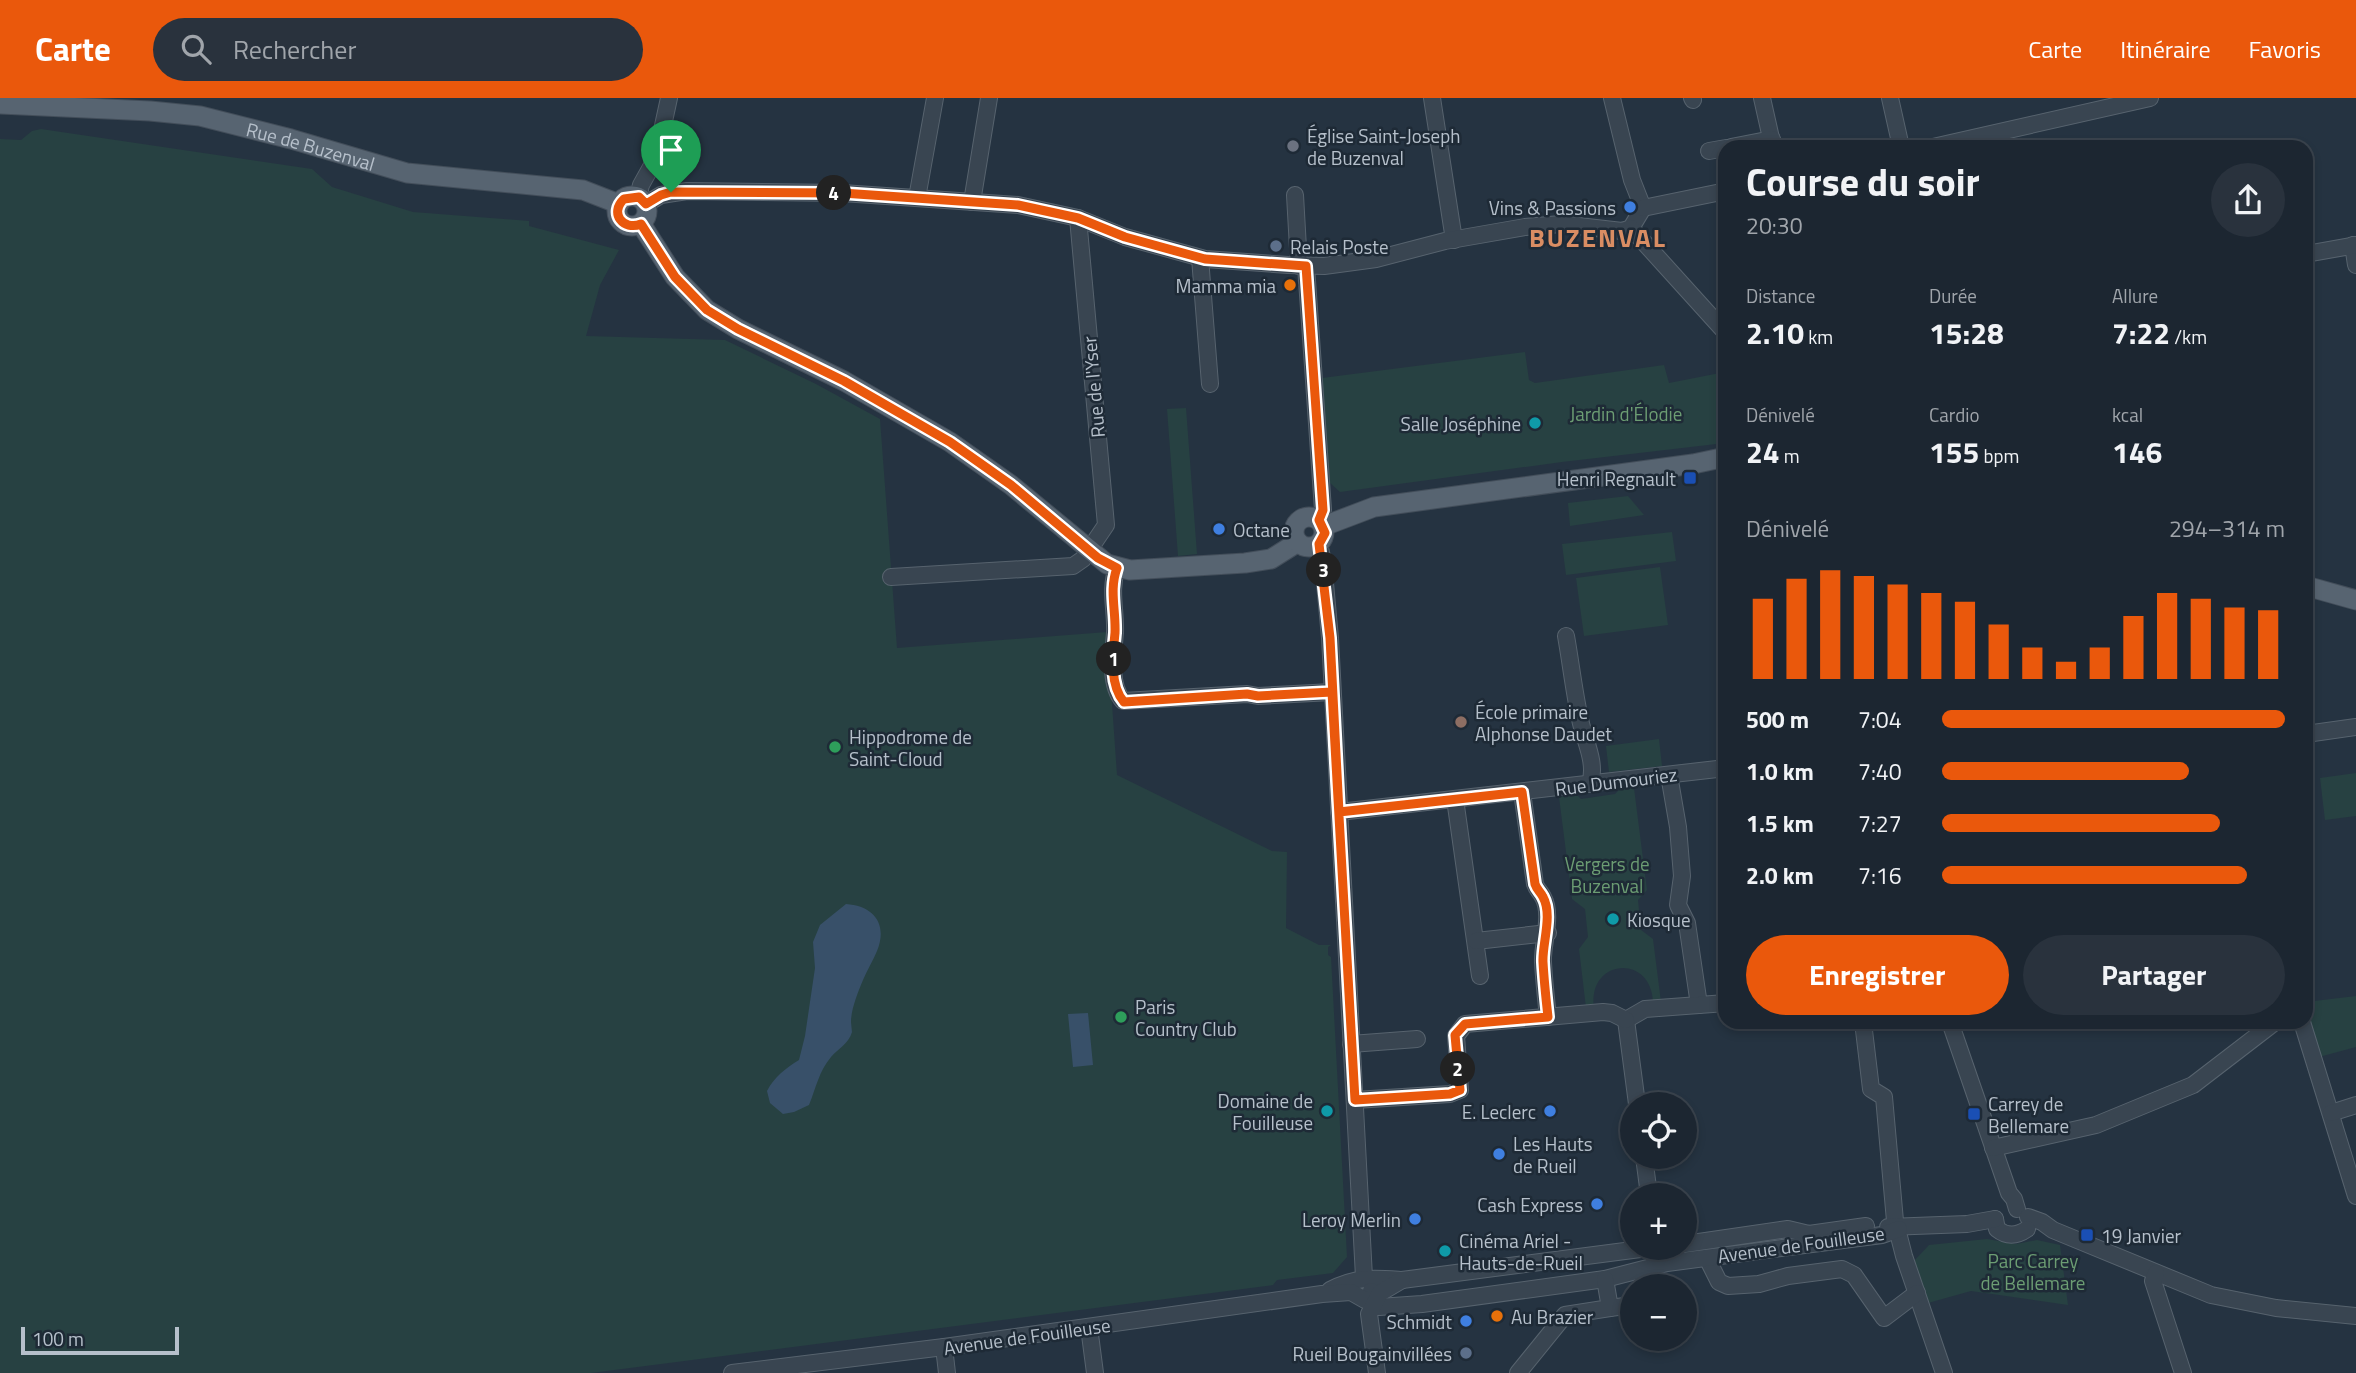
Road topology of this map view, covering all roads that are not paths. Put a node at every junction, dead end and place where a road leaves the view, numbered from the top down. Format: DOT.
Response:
graph roads {
  1 [pos="669,98"];
  2 [pos="935,98"];
  3 [pos="989,98"];
  4 [pos="1432,98"];
  5 [pos="1612,98"];
  6 [pos="1754,98"];
  7 [pos="1762,98"];
  8 [pos="1890,98"];
  9 [pos="2150,98"];
  10 [pos="0,104"];
  11 [pos="1767,140"];
  12 [pos="1767,140"];
  13 [pos="1899,140"];
  14 [pos="1964,140"];
  15 [pos="654,163"];
  16 [pos="671,192"];
  17 [pos="1718,193"];
  18 [pos="1295,195"];
  19 [pos="917,198"];
  20 [pos="642,201"];
  21 [pos="972,202"];
  22 [pos="619,204"];
  23 [pos="1643,208"];
  24 [pos="1078,218"];
  25 [pos="641,224"];
  26 [pos="1623,229"];
  27 [pos="1454,240"];
  28 [pos="2355,245"];
  29 [pos="2313,253"];
  30 [pos="1200,258"];
  31 [pos="2356,265"];
  32 [pos="1303,266"];
  33 [pos="1718,324"];
  34 [pos="1210,384"];
  35 [pos="1718,459"];
  36 [pos="1703,462"];
  37 [pos="1718,463"];
  38 [pos="1320,530"];
  39 [pos="1298,542"];
  40 [pos="1089,551"];
  41 [pos="1117,568"];
  42 [pos="891,577"];
  43 [pos="2313,588"];
  44 [pos="2356,600"];
  45 [pos="1566,636"];
  46 [pos="1332,692"];
  47 [pos="2356,727"];
  48 [pos="2313,733"];
  49 [pos="1718,769"];
  50 [pos="1669,775"];
  51 [pos="1590,784"];
  52 [pos="1522,792"];
  53 [pos="1455,799"];
  54 [pos="1339,812"];
  55 [pos="1548,933"];
  56 [pos="1476,941"];
  57 [pos="1480,976"];
  58 [pos="1718,1004"];
  59 [pos="1699,1005"];
  60 [pos="1548,1017"];
  61 [pos="1626,1020"];
  62 [pos="1864,1029"];
  63 [pos="1952,1029"];
  64 [pos="2265,1029"];
  65 [pos="2304,1029"];
  66 [pos="1417,1039"];
  67 [pos="1352,1044"];
  68 [pos="1635,1092"];
  69 [pos="1355,1100"];
  70 [pos="2356,1105"];
  71 [pos="2331,1113"];
  72 [pos="1993,1148"];
  73 [pos="2356,1196"];
  74 [pos="2011,1215"];
  75 [pos="1899,1229"];
  76 [pos="1697,1242"];
  77 [pos="1620,1252"];
  78 [pos="1707,1258"];
  79 [pos="2156,1273"];
  80 [pos="1364,1277"];
  81 [pos="1605,1279"];
  82 [pos="1402,1280"];
  83 [pos="1351,1292"];
  84 [pos="1917,1293"];
  85 [pos="1322,1294"];
  86 [pos="1375,1300"];
  87 [pos="1620,1307"];
  88 [pos="1610,1308"];
  89 [pos="2356,1317"];
  90 [pos="1089,1327"];
  91 [pos="944,1347"];
  92 [pos="738,1373"];
  93 [pos="947,1373"];
  94 [pos="1095,1373"];
  95 [pos="1377,1373"];
  96 [pos="1518,1373"];
  97 [pos="1944,1373"];
  98 [pos="2183,1373"];
  1 -- 15 [label="street"];
  2 -- 19 [label="street"];
  3 -- 21 [label="street"];
  4 -- 27 [label="street"];
  5 -- 23 [label="street"];
  6 -- 11 [label="street"];
  7 -- 12 [label="street"];
  8 -- 13 [label="street"];
  9 -- 14 [label="street"];
  10 -- 22 [label="main road, Rue de Buzenval"];
  15 -- 16 [label="street"];
  15 -- 20 [label="street"];
  16 -- 19 [label="street"];
  16 -- 20 [label="street"];
  17 -- 23 [label="street"];
  18 -- 32 [label="street"];
  19 -- 21 [label="street"];
  20 -- 22 [label="main road"];
  20 -- 25 [label="main road"];
  21 -- 24 [label="street"];
  22 -- 25 [label="main road"];
  23 -- 26 [label="street"];
  24 -- 30 [label="street"];
  24 -- 40 [label="street, Rue de l'Yser"];
  25 -- 40 [label="main road"];
  26 -- 27 [label="street"];
  26 -- 33 [label="street"];
  27 -- 32 [label="street"];
  28 -- 29 [label="street"];
  28 -- 31 [label="street"];
  30 -- 32 [label="street"];
  30 -- 34 [label="street"];
  32 -- 38 [label="street"];
  35 -- 36 [label="main road"];
  36 -- 37 [label="main road"];
  36 -- 38 [label="main road"];
  38 -- 39 [label="main road"];
  38 -- 39 [label="main road"];
  38 -- 46 [label="street"];
  39 -- 41 [label="main road"];
  40 -- 41 [label="main road"];
  40 -- 42 [label="street"];
  41 -- 46 [label="street"];
  43 -- 44 [label="main road"];
  45 -- 51 [label="street"];
  46 -- 54 [label="street"];
  47 -- 48 [label="street"];
  49 -- 50 [label="street, Rue Dumouriez"];
  50 -- 51 [label="street, Rue Dumouriez"];
  50 -- 59 [label="street"];
  51 -- 52 [label="street, Rue Dumouriez"];
  52 -- 53 [label="street, Rue Dumouriez"];
  52 -- 55 [label="street"];
  53 -- 54 [label="street, Rue Dumouriez"];
  53 -- 56 [label="street"];
  54 -- 67 [label="street"];
  55 -- 56 [label="street"];
  55 -- 60 [label="street"];
  56 -- 57 [label="street"];
  58 -- 59 [label="street"];
  59 -- 61 [label="street"];
  60 -- 61 [label="street"];
  60 -- 69 [label="street"];
  61 -- 68 [label="street"];
  62 -- 75 [label="street"];
  63 -- 72 [label="street"];
  64 -- 72 [label="street"];
  65 -- 71 [label="street"];
  66 -- 67 [label="street"];
  67 -- 69 [label="street"];
  69 -- 80 [label="street"];
  70 -- 71 [label="street"];
  71 -- 73 [label="street"];
  72 -- 74 [label="street"];
  74 -- 75 [label="street, Avenue de Fouilleuse"];
  74 -- 79 [label="street, Avenue de Fouilleuse"];
  75 -- 76 [label="street, Avenue de Fouilleuse"];
  75 -- 78 [label="street, Avenue de Fouilleuse"];
  75 -- 84 [label="street"];
  77 -- 82 [label="street, Avenue de Fouilleuse"];
  78 -- 81 [label="street, Avenue de Fouilleuse"];
  78 -- 84 [label="street"];
  79 -- 89 [label="street, Avenue de Fouilleuse"];
  79 -- 98 [label="street"];
  80 -- 82 [label="street, Avenue de Fouilleuse"];
  80 -- 83 [label="street"];
  80 -- 85 [label="street, Avenue de Fouilleuse"];
  80 -- 86 [label="street"];
  81 -- 86 [label="street, Avenue de Fouilleuse"];
  81 -- 88 [label="street"];
  82 -- 86 [label="street, Avenue de Fouilleuse"];
  83 -- 85 [label="street, Avenue de Fouilleuse"];
  83 -- 86 [label="street, Avenue de Fouilleuse"];
  84 -- 97 [label="street"];
  85 -- 90 [label="street, Avenue de Fouilleuse"];
  86 -- 95 [label="street"];
  87 -- 88 [label="street"];
  88 -- 96 [label="street"];
  90 -- 91 [label="street, Avenue de Fouilleuse"];
  90 -- 94 [label="street"];
  91 -- 92 [label="street, Avenue de Fouilleuse"];
  91 -- 93 [label="street"];
}
